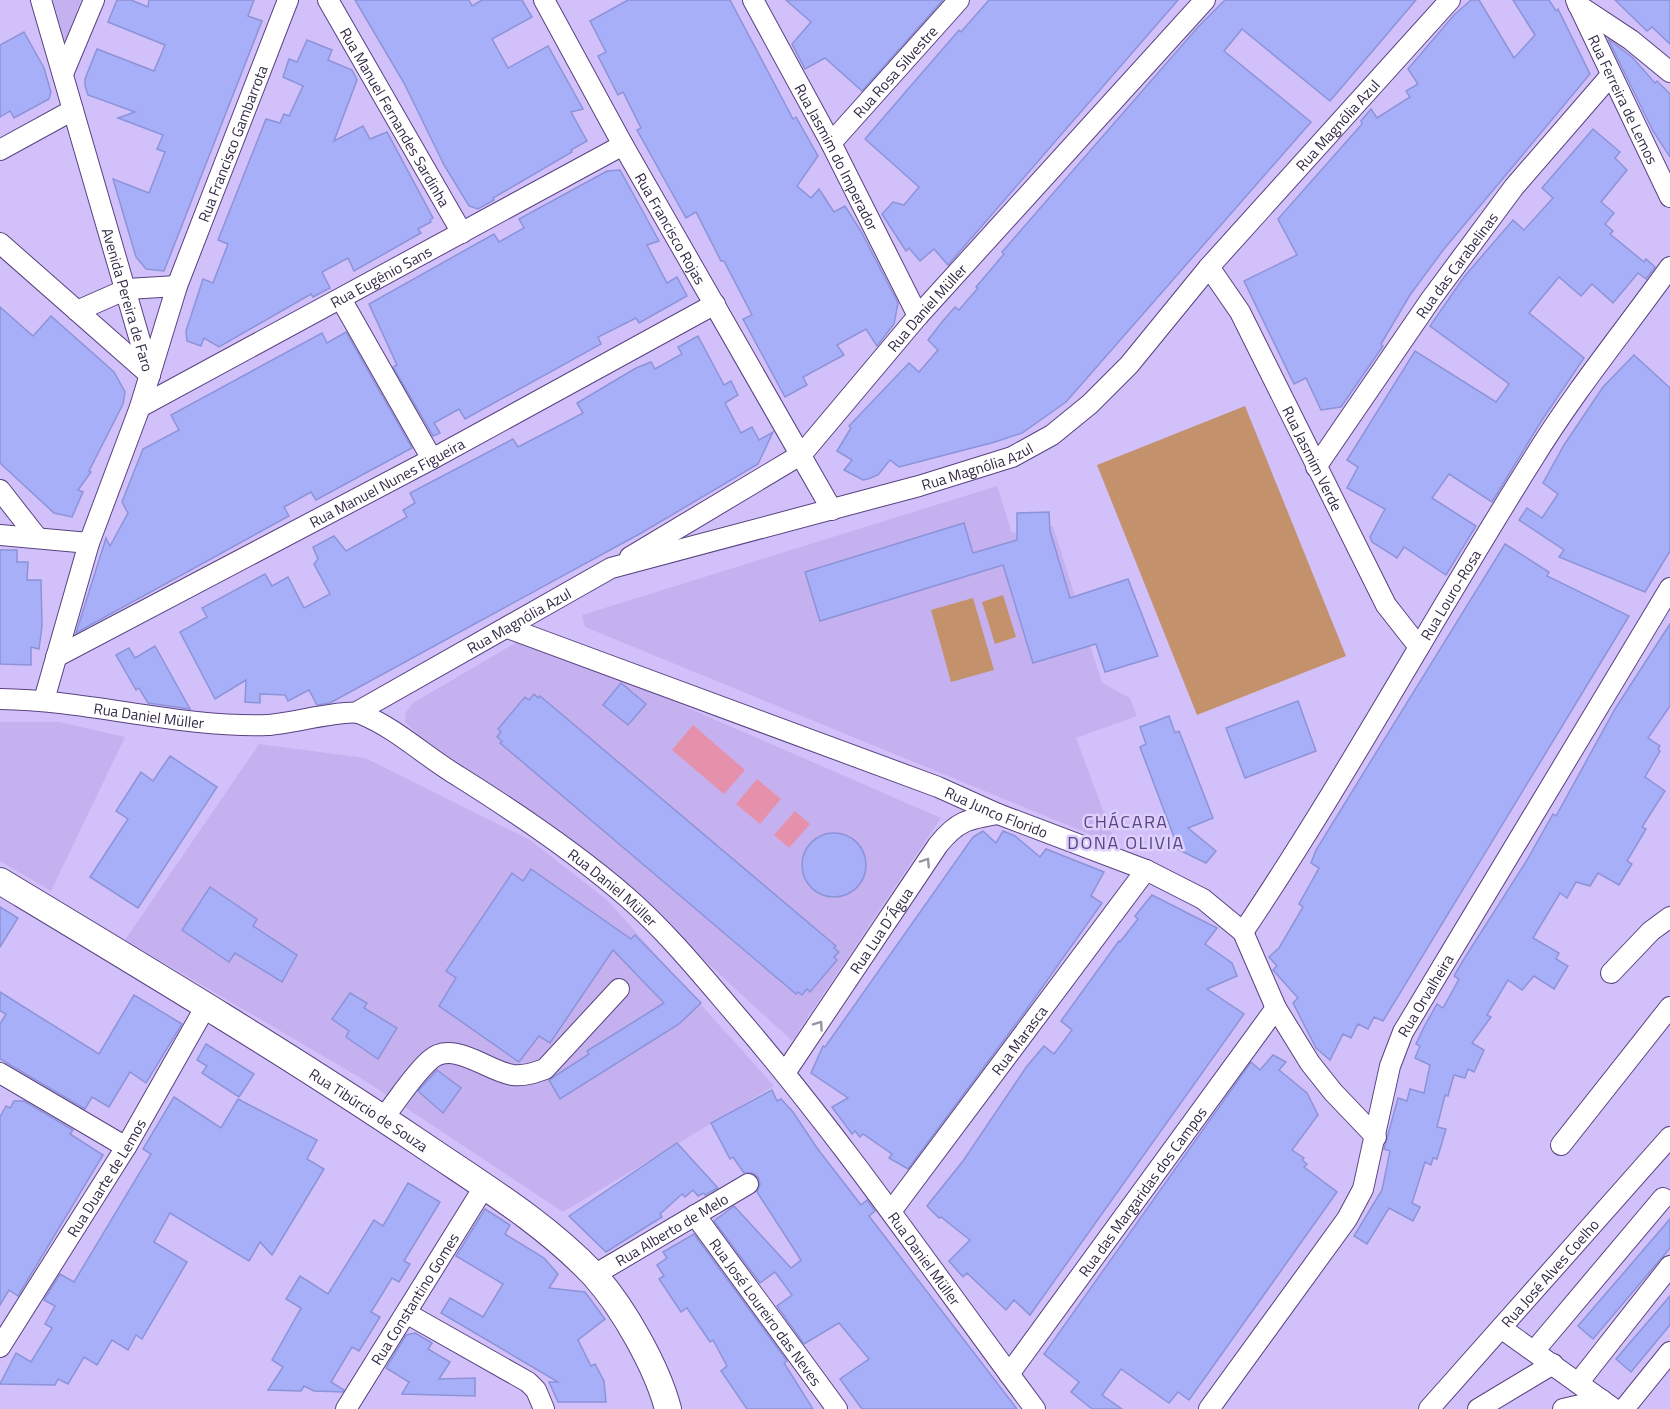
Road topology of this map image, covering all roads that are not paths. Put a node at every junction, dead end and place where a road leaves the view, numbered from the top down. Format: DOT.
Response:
graph roads {
  1 [pos="41,0"];
  2 [pos="94,0"];
  3 [pos="288,0"];
  4 [pos="328,0"];
  5 [pos="544,0"];
  6 [pos="753,0"];
  7 [pos="959,0"];
  8 [pos="1205,0"];
  9 [pos="1450,0"];
  10 [pos="1577,2"];
  11 [pos="1670,72"];
  12 [pos="63,74"];
  13 [pos="1611,75"];
  14 [pos="73,111"];
  15 [pos="831,143"];
  16 [pos="623,146"];
  17 [pos="0,150"];
  18 [pos="1670,197"];
  19 [pos="462,233"];
  20 [pos="0,243"];
  21 [pos="1209,267"];
  22 [pos="1670,267"];
  23 [pos="177,286"];
  24 [pos="127,288"];
  25 [pos="341,299"];
  26 [pos="716,304"];
  27 [pos="77,311"];
  28 [pos="918,316"];
  29 [pos="150,375"];
  30 [pos="140,407"];
  31 [pos="802,454"];
  32 [pos="432,459"];
  33 [pos="1316,467"];
  34 [pos="0,490"];
  35 [pos="832,510"];
  36 [pos="0,535"];
  37 [pos="36,536"];
  38 [pos="89,543"];
  39 [pos="611,568"];
  40 [pos="1670,588"];
  41 [pos="508,628"];
  42 [pos="1419,647"];
  43 [pos="56,657"];
  44 [pos="0,699"];
  45 [pos="44,700"];
  46 [pos="357,712"];
  47 [pos="998,814"];
  48 [pos="1146,870"];
  49 [pos="0,880"];
  50 [pos="1670,917"];
  51 [pos="1243,932"];
  52 [pos="1611,973"];
  53 [pos="619,989"];
  54 [pos="206,1006"];
  55 [pos="1670,1007"];
  56 [pos="1276,1008"];
  57 [pos="785,1073"];
  58 [pos="3,1081"];
  59 [pos="383,1118"];
  60 [pos="1376,1137"];
  61 [pos="1670,1137"];
  62 [pos="1561,1145"];
  63 [pos="126,1147"];
  64 [pos="748,1184"];
  65 [pos="484,1187"];
  66 [pos="1663,1198"];
  67 [pos="892,1210"];
  68 [pos="695,1215"];
  69 [pos="1670,1266"];
  70 [pos="594,1275"];
  71 [pos="406,1313"];
  72 [pos="1501,1328"];
  73 [pos="0,1347"];
  74 [pos="1534,1350"];
  75 [pos="1670,1352"];
  76 [pos="1553,1364"];
  77 [pos="1009,1374"];
  78 [pos="1578,1383"];
  79 [pos="1608,1404"];
  80 [pos="346,1409"];
  81 [pos="544,1409"];
  82 [pos="668,1409"];
  83 [pos="837,1409"];
  84 [pos="1035,1409"];
  85 [pos="1209,1409"];
  86 [pos="1429,1409"];
  87 [pos="1478,1409"];
  88 [pos="1563,1409"];
  89 [pos="1624,1409"];
  1 -- 12 [label="street, Avenida Pereira de Faro"];
  2 -- 12 [label="street"];
  3 -- 23 [label="street, Rua Francisco Gambarrota"];
  4 -- 19 [label="street, Rua Manuel Fernandes Sardinha"];
  5 -- 16 [label="street, Rua Francisco Rojas"];
  6 -- 15 [label="street, Rua Jasmim do Imperador"];
  7 -- 15 [label="street, Rua Rosa Silvestre"];
  8 -- 28 [label="street, Rua Daniel Müller"];
  9 -- 21 [label="street, Rua Magnólia Azul"];
  10 -- 11 [label="street"];
  10 -- 13 [label="street, Rua Ferreira de Lemos"];
  12 -- 14 [label="street, Avenida Pereira de Faro"];
  13 -- 18 [label="street, Rua Ferreira de Lemos"];
  13 -- 33 [label="street, Rua das Carabelinas"];
  14 -- 17 [label="street"];
  14 -- 24 [label="street, Avenida Pereira de Faro"];
  15 -- 28 [label="street, Rua Jasmim do Imperador"];
  16 -- 19 [label="street, Rua Eugênio Sans"];
  16 -- 26 [label="street, Rua Francisco Rojas"];
  19 -- 25 [label="street, Rua Eugênio Sans"];
  20 -- 27 [label="street"];
  21 -- 33 [label="street, Rua Jasmim Verde"];
  21 -- 35 [label="street, Rua Magnólia Azul"];
  22 -- 42 [label="street, Rua Louro-Rosa"];
  23 -- 24 [label="street"];
  23 -- 29 [label="street, Rua Francisco Gambarrota"];
  24 -- 27 [label="street"];
  24 -- 29 [label="street, Avenida Pereira de Faro"];
  25 -- 30 [label="street, Rua Eugênio Sans"];
  25 -- 32 [label="street"];
  26 -- 31 [label="street, Rua Francisco Rojas"];
  26 -- 32 [label="street, Rua Manuel Nunes Figueira"];
  27 -- 29 [label="street"];
  28 -- 31 [label="street, Rua Daniel Müller"];
  29 -- 30 [label="street, Avenida Pereira de Faro"];
  30 -- 38 [label="street, Avenida Pereira de Faro"];
  31 -- 35 [label="street, Rua Francisco Rojas"];
  31 -- 39 [label="street, Rua Daniel Müller"];
  32 -- 43 [label="street, Rua Manuel Nunes Figueira"];
  33 -- 42 [label="street, Rua Jasmim Verde"];
  34 -- 37 [label="street"];
  35 -- 39 [label="street, Rua Magnólia Azul"];
  36 -- 37 [label="street"];
  37 -- 38 [label="street"];
  38 -- 43 [label="street, Avenida Pereira de Faro"];
  39 -- 41 [label="street, Rua Magnólia Azul"];
  40 -- 60 [label="street, Rua Orvalheira"];
  41 -- 46 [label="street, Rua Magnólia Azul"];
  41 -- 47 [label="street, Rua Junco Florido"];
  42 -- 51 [label="street, Rua Louro-Rosa"];
  43 -- 45 [label="street, Avenida Pereira de Faro"];
  44 -- 45 [label="street, Rua Daniel Müller"];
  45 -- 46 [label="street, Rua Daniel Müller"];
  46 -- 57 [label="street, Rua Daniel Müller"];
  47 -- 48 [label="street, Rua Junco Florido"];
  57 -- 47 [label="street, Rua Lua D´Água, one-way"];
  48 -- 51 [label="street, Rua Junco Florido"];
  48 -- 67 [label="street, Rua Marasca"];
  49 -- 54 [label="main road, Rua Tibúrcio de Souza"];
  50 -- 52 [label="street"];
  51 -- 56 [label="street, Rua Junco Florido"];
  53 -- 59 [label="street"];
  54 -- 59 [label="main road, Rua Tibúrcio de Souza"];
  54 -- 63 [label="street, Rua Duarte de Lemos"];
  55 -- 62 [label="street"];
  56 -- 60 [label="street, Rua Junco Florido"];
  56 -- 77 [label="street, Rua das Margaridas dos Campos"];
  57 -- 67 [label="street, Rua Daniel Müller"];
  58 -- 63 [label="street"];
  59 -- 65 [label="main road, Rua Tibúrcio de Souza"];
  60 -- 85 [label="street, Rua Orvalheira"];
  61 -- 72 [label="street, Rua José Alves Coelho"];
  63 -- 73 [label="street, Rua Duarte de Lemos"];
  64 -- 68 [label="street, Rua Alberto de Melo"];
  65 -- 70 [label="main road, Rua Tibúrcio de Souza"];
  65 -- 71 [label="street, Rua Constantino Gomes"];
  66 -- 74 [label="street"];
  67 -- 77 [label="street, Rua Daniel Müller"];
  68 -- 70 [label="street, Rua Alberto de Melo"];
  68 -- 83 [label="street, Rua José Loureiro das Neves"];
  69 -- 78 [label="street"];
  70 -- 82 [label="main road, Rua Tibúrcio de Souza"];
  71 -- 80 [label="street, Rua Constantino Gomes"];
  71 -- 81 [label="street"];
  72 -- 74 [label="street"];
  72 -- 86 [label="street, Rua José Alves Coelho"];
  74 -- 76 [label="street"];
  75 -- 89 [label="street"];
  76 -- 78 [label="street"];
  76 -- 87 [label="street"];
  77 -- 84 [label="street, Rua Daniel Müller"];
  78 -- 79 [label="street"];
  79 -- 88 [label="street"];
}
